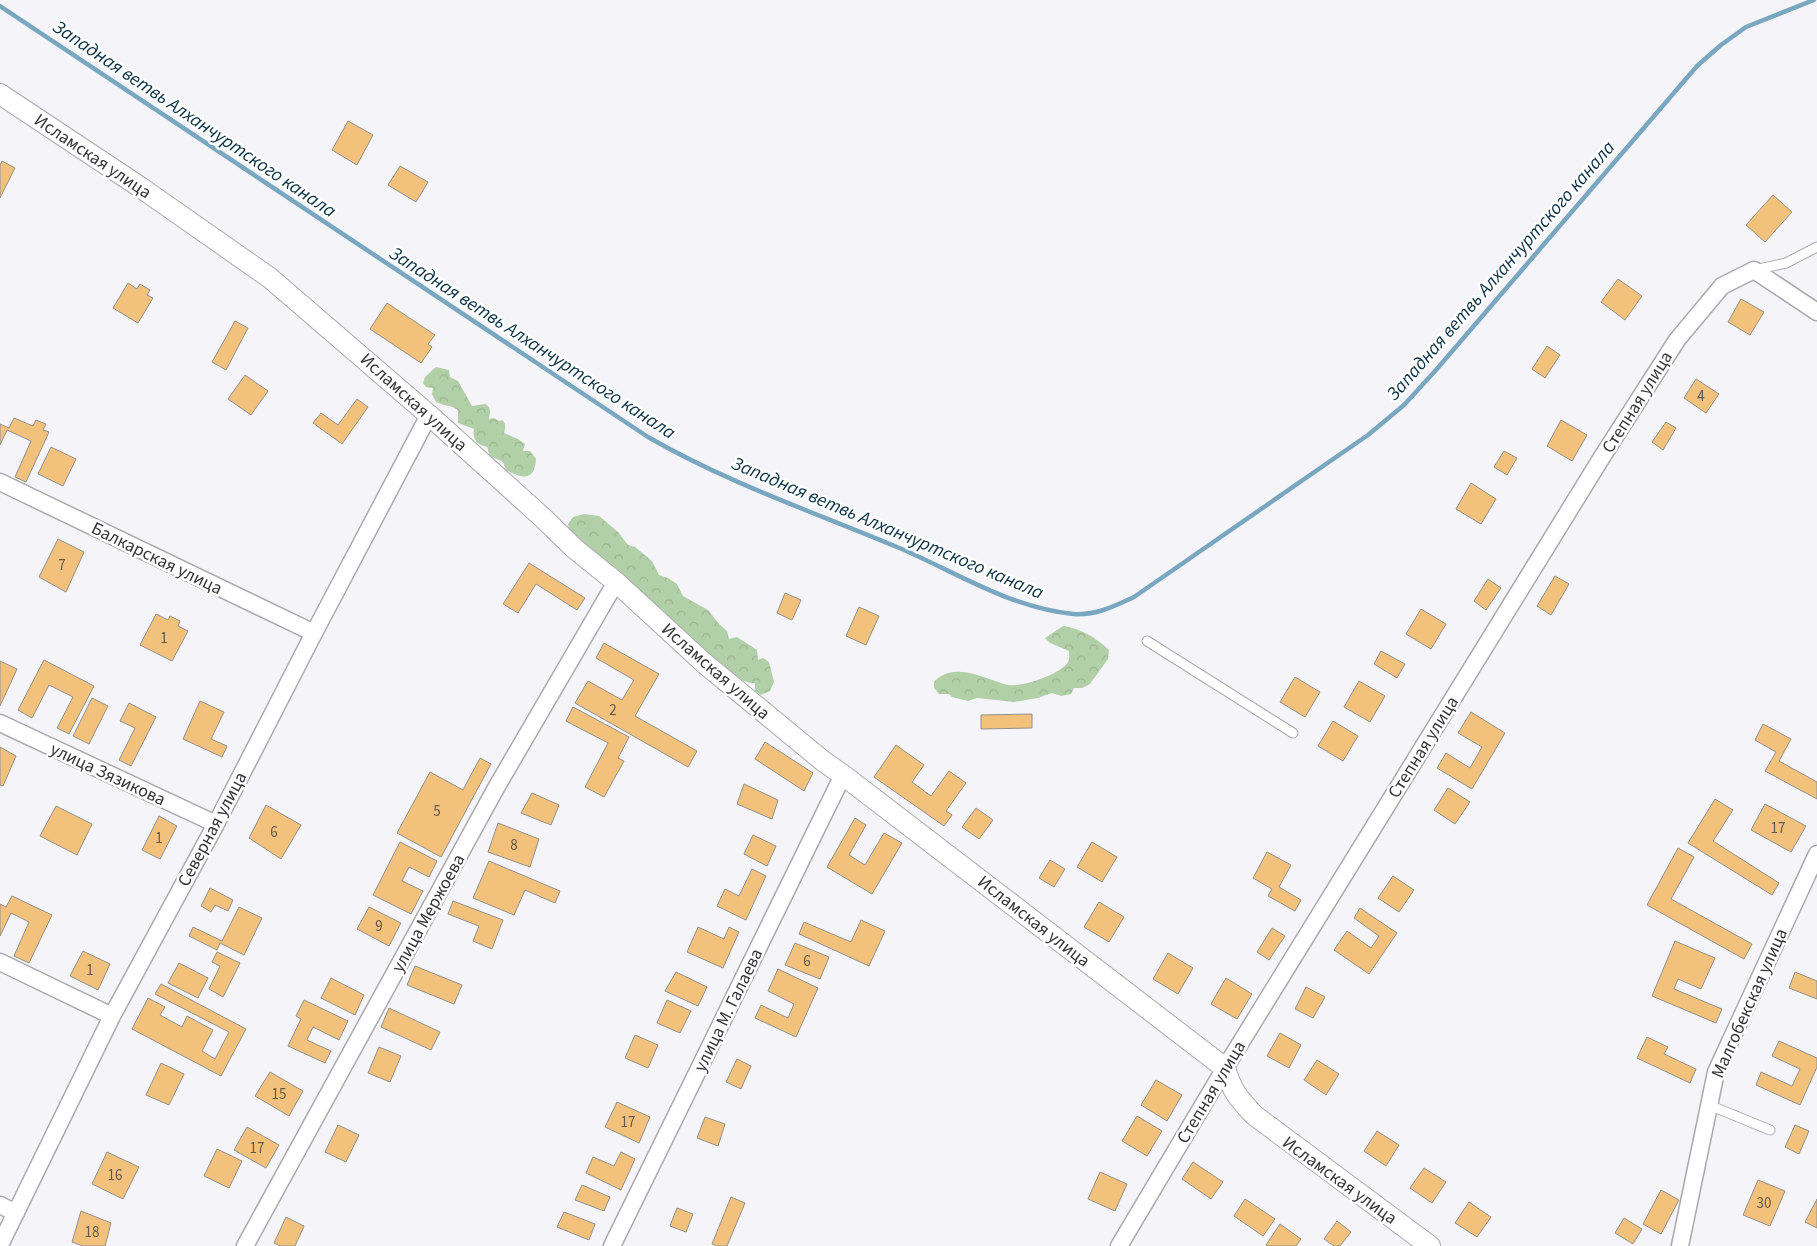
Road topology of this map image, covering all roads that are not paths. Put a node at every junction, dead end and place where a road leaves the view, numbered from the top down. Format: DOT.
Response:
graph roads {
  1 [pos="0,94"];
  2 [pos="1817,247"];
  3 [pos="1754,270"];
  4 [pos="1817,312"];
  5 [pos="429,415"];
  6 [pos="0,482"];
  7 [pos="616,582"];
  8 [pos="314,633"];
  9 [pos="1147,642"];
  10 [pos="0,724"];
  11 [pos="1293,733"];
  12 [pos="843,775"];
  13 [pos="216,824"];
  14 [pos="1817,854"];
  15 [pos="0,962"];
  16 [pos="112,1016"];
  17 [pos="1225,1068"];
  18 [pos="1709,1105"];
  19 [pos="1770,1130"];
  20 [pos="0,1205"];
  21 [pos="16,1213"];
  22 [pos="0,1245"];
  23 [pos="245,1246"];
  24 [pos="612,1246"];
  25 [pos="1119,1246"];
  26 [pos="1430,1246"];
  27 [pos="1680,1246"];
  1 -- 5 [label="street, Исламская улица"];
  2 -- 3 [label="lane"];
  3 -- 4 [label="street"];
  3 -- 17 [label="street, Степная улица"];
  5 -- 7 [label="street, Исламская улица"];
  5 -- 8 [label="street, Северная улица"];
  6 -- 8 [label="street, Балкарская улица"];
  7 -- 12 [label="street, Исламская улица"];
  7 -- 23 [label="street, улица Мержоева"];
  8 -- 13 [label="street, Северная улица"];
  9 -- 11 [label="lane"];
  10 -- 13 [label="street, улица Зязикова"];
  12 -- 17 [label="street, Исламская улица"];
  12 -- 24 [label="street, улица М. Галаева"];
  13 -- 16 [label="street, Северная улица"];
  14 -- 18 [label="street, Малгобекская улица"];
  15 -- 16 [label="street"];
  16 -- 21 [label="street, Северная улица"];
  17 -- 25 [label="street, Степная улица"];
  17 -- 26 [label="street, Исламская улица"];
  18 -- 19 [label="lane"];
  18 -- 27 [label="street, Малгобекская улица"];
  20 -- 21 [label="street"];
  21 -- 22 [label="street, Северная улица"];
}
